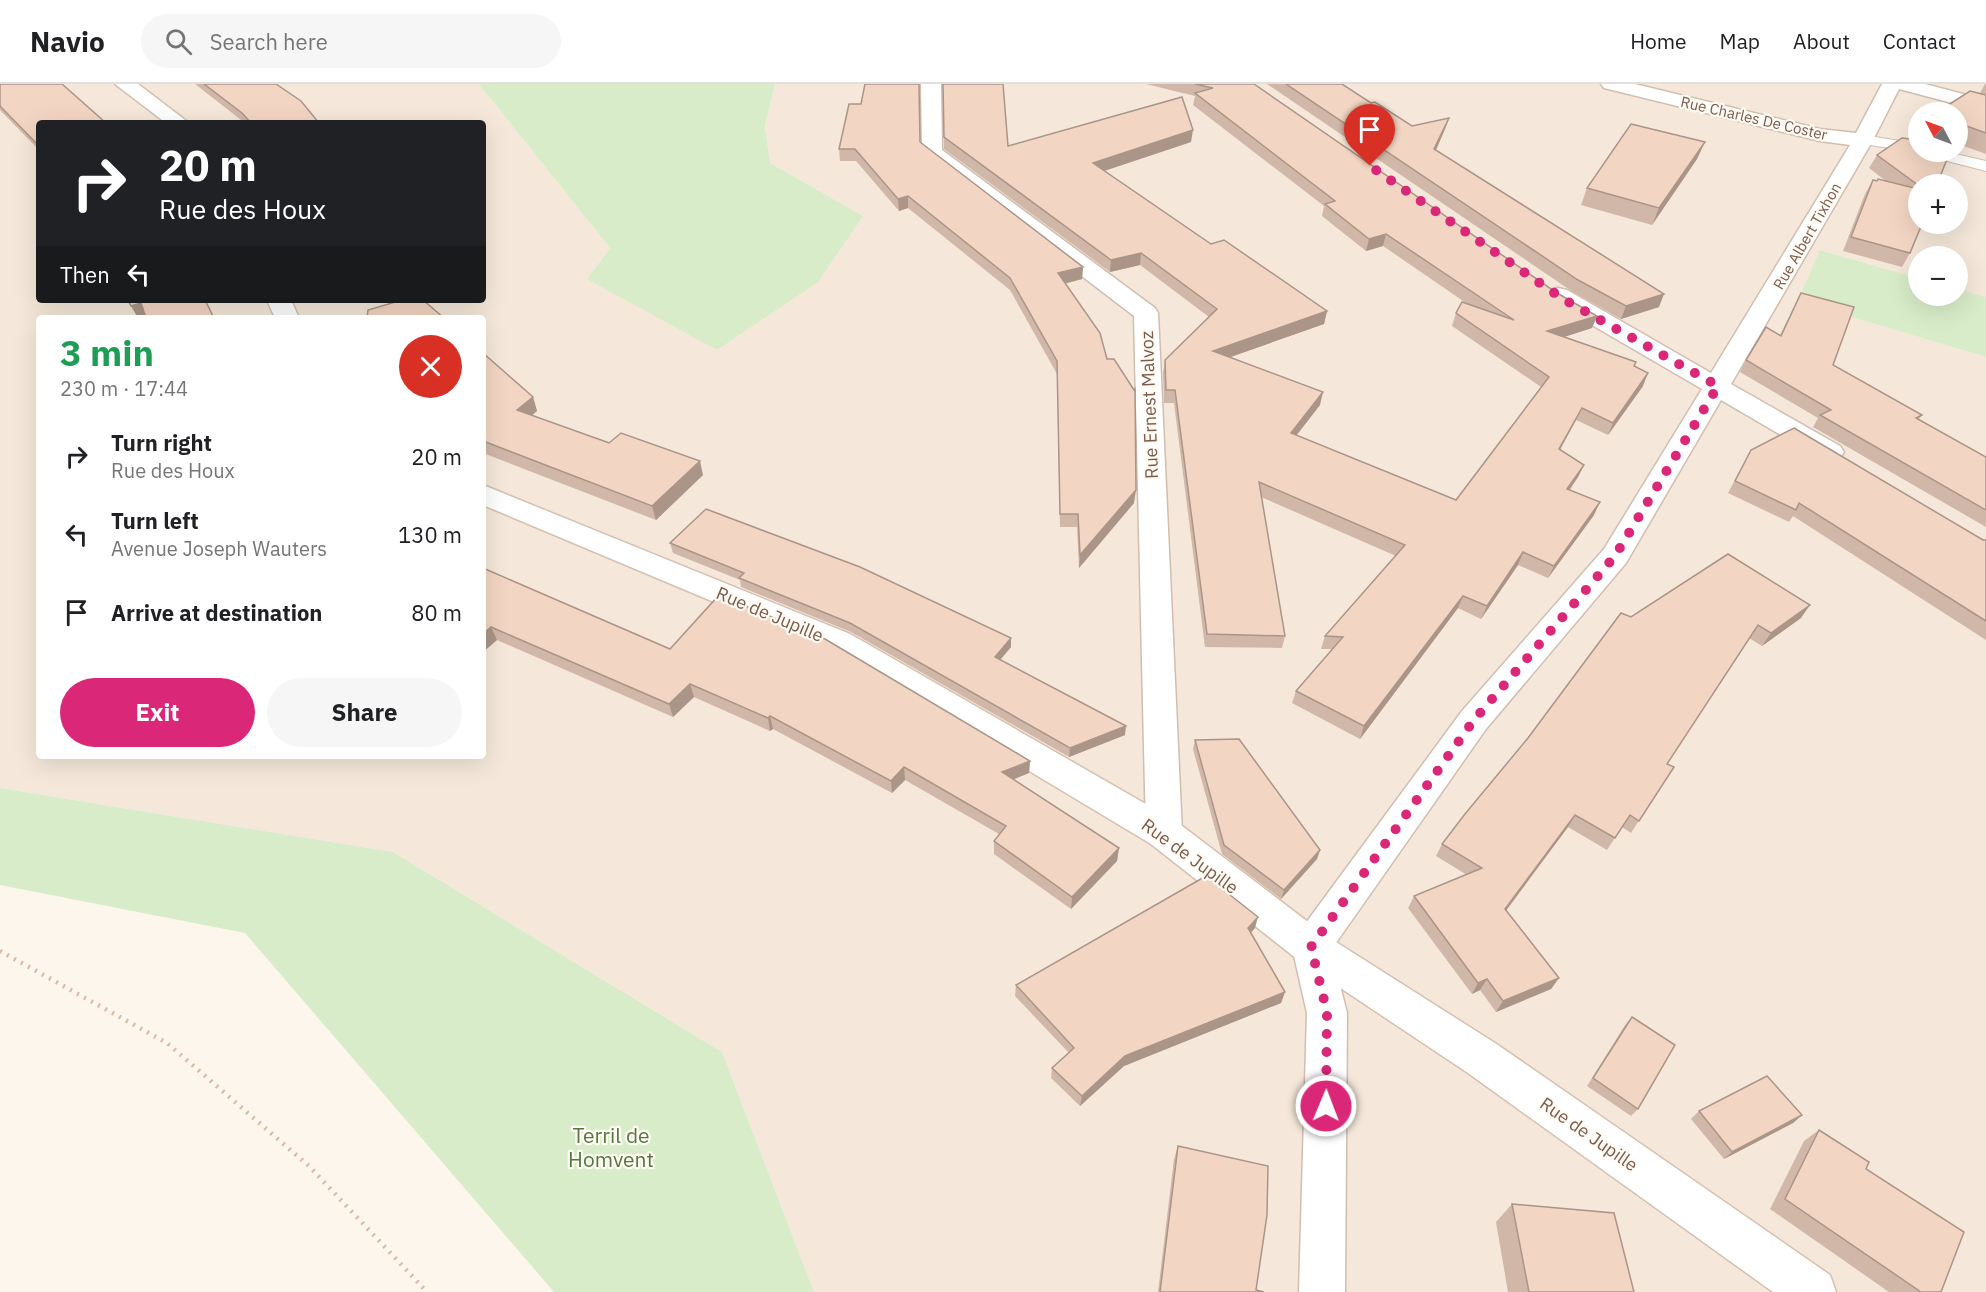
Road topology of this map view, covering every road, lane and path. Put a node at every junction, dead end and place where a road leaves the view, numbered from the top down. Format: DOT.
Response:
graph roads {
  1 [pos="125,84"];
  2 [pos="931,84"];
  3 [pos="1611,84"];
  4 [pos="1892,84"];
  5 [pos="1903,84"];
  6 [pos="1986,106"];
  7 [pos="175,120"];
  8 [pos="1863,140"];
  9 [pos="1908,147"];
  10 [pos="1968,162"];
  11 [pos="1986,166"];
  12 [pos="1534,279"];
  13 [pos="1718,386"];
  14 [pos="1852,465"];
  15 [pos="486,495"];
  16 [pos="1164,833"];
  17 [pos="1311,947"];
  18 [pos="0,951"];
  19 [pos="427,1292"];
  20 [pos="1322,1292"];
  21 [pos="1814,1292"];
  1 -- 7 [label="street"];
  2 -- 16 [label="street, Rue Ernest Malvoz"];
  3 -- 8 [label="street, Rue Charles De Coster"];
  4 -- 8 [label="street, Rue Albert Tixhon"];
  5 -- 6 [label="street"];
  8 -- 9 [label="lane"];
  8 -- 13 [label="street, Rue Albert Tixhon"];
  10 -- 11 [label="lane"];
  12 -- 13 [label="street"];
  13 -- 14 [label="street"];
  13 -- 17 [label="street, Rue Albert Tixhon"];
  15 -- 16 [label="street, Rue de Jupille"];
  16 -- 17 [label="street, Rue de Jupille"];
  17 -- 20 [label="street"];
  17 -- 21 [label="street, Rue de Jupille"];
  18 -- 19 [label="path"];
}
